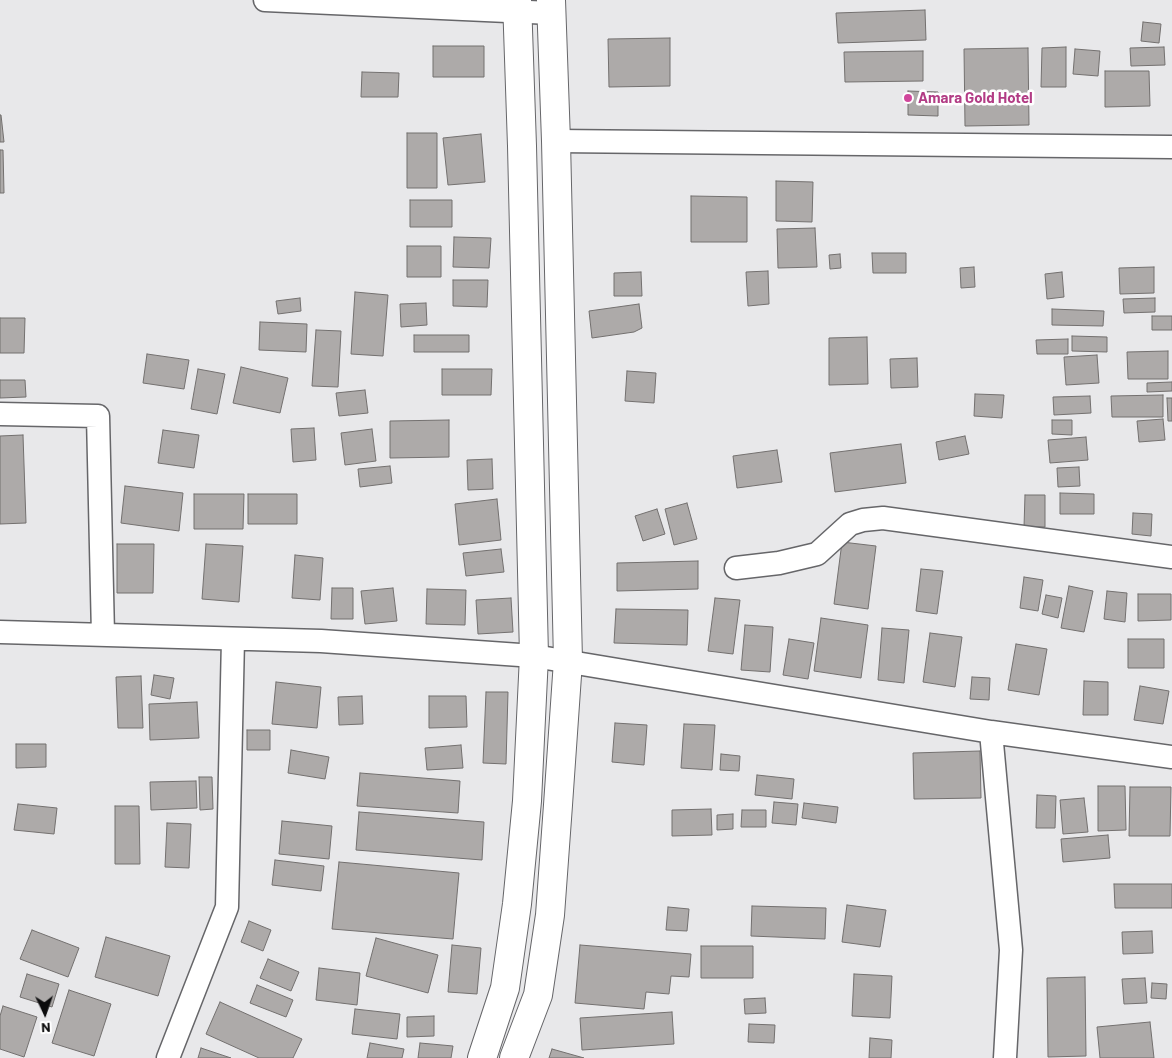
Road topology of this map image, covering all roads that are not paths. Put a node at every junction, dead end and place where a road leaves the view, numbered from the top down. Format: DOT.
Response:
graph roads {
  1 [pos="265,0"];
  2 [pos="517,6"];
  3 [pos="551,7"];
  4 [pos="556,141"];
  5 [pos="1172,147"];
  6 [pos="0,414"];
  7 [pos="1172,557"];
  8 [pos="736,568"];
  9 [pos="0,632"];
  10 [pos="103,635"];
  11 [pos="233,639"];
  12 [pos="534,656"];
  13 [pos="568,661"];
  14 [pos="991,732"];
  15 [pos="1172,757"];
  16 [pos="168,1058"];
  17 [pos="482,1058"];
  18 [pos="514,1058"];
  19 [pos="1005,1058"];
  1 -- 2 [label="street"];
  2 -- 3 [label="street"];
  2 -- 12 [label="highway"];
  3 -- 4 [label="highway"];
  4 -- 5 [label="street"];
  4 -- 13 [label="highway"];
  6 -- 10 [label="street"];
  7 -- 8 [label="street"];
  9 -- 10 [label="street"];
  10 -- 11 [label="street"];
  11 -- 12 [label="street"];
  11 -- 16 [label="street"];
  12 -- 13 [label="street"];
  12 -- 17 [label="highway"];
  13 -- 14 [label="street"];
  13 -- 18 [label="highway"];
  14 -- 15 [label="street"];
  14 -- 19 [label="street"];
}
